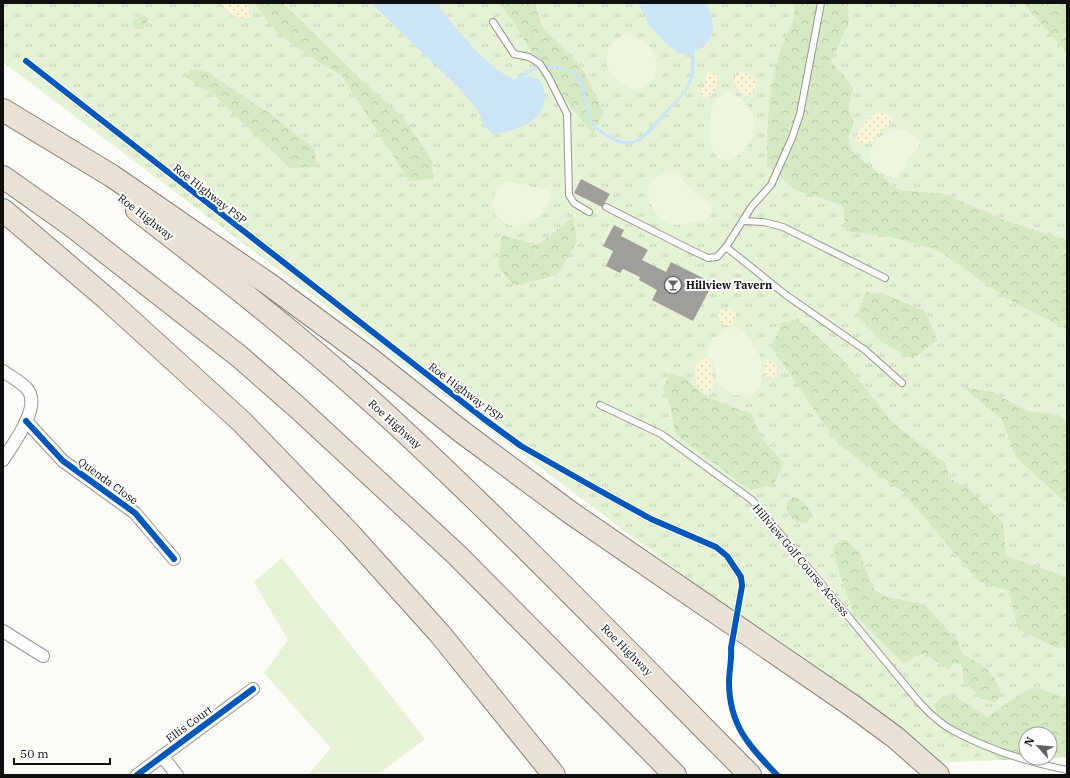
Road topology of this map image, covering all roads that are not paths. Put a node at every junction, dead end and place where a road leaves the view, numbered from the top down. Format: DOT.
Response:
graph roads {
  1 [pos="821,3"];
  2 [pos="493,22"];
  3 [pos="3,110"];
  4 [pos="3,114"];
  5 [pos="3,177"];
  6 [pos="606,207"];
  7 [pos="3,210"];
  8 [pos="589,212"];
  9 [pos="743,221"];
  10 [pos="726,247"];
  11 [pos="885,278"];
  12 [pos="3,371"];
  13 [pos="902,383"];
  14 [pos="600,405"];
  15 [pos="26,421"];
  16 [pos="3,460"];
  17 [pos="174,559"];
  18 [pos="3,631"];
  19 [pos="43,656"];
  20 [pos="253,689"];
  21 [pos="162,756"];
  22 [pos="1067,770"];
  23 [pos="137,775"];
  24 [pos="177,775"];
  25 [pos="554,775"];
  26 [pos="675,775"];
  27 [pos="750,775"];
  28 [pos="938,775"];
  1 -- 9 [label="lane"];
  2 -- 8 [label="lane"];
  3 -- 28 [label="highway"];
  4 -- 27 [label="highway, Roe Highway"];
  5 -- 26 [label="highway"];
  6 -- 10 [label="lane"];
  7 -- 25 [label="highway"];
  9 -- 10 [label="lane"];
  9 -- 11 [label="lane"];
  10 -- 13 [label="lane"];
  12 -- 15 [label="street"];
  14 -- 22 [label="lane, Hillview Golf Course Access"];
  15 -- 16 [label="street"];
  15 -- 17 [label="street, Quenda Close"];
  18 -- 19 [label="street"];
  20 -- 21 [label="street, Ellis Court"];
  21 -- 23 [label="street, Ellis Court"];
  21 -- 24 [label="street"];
}
